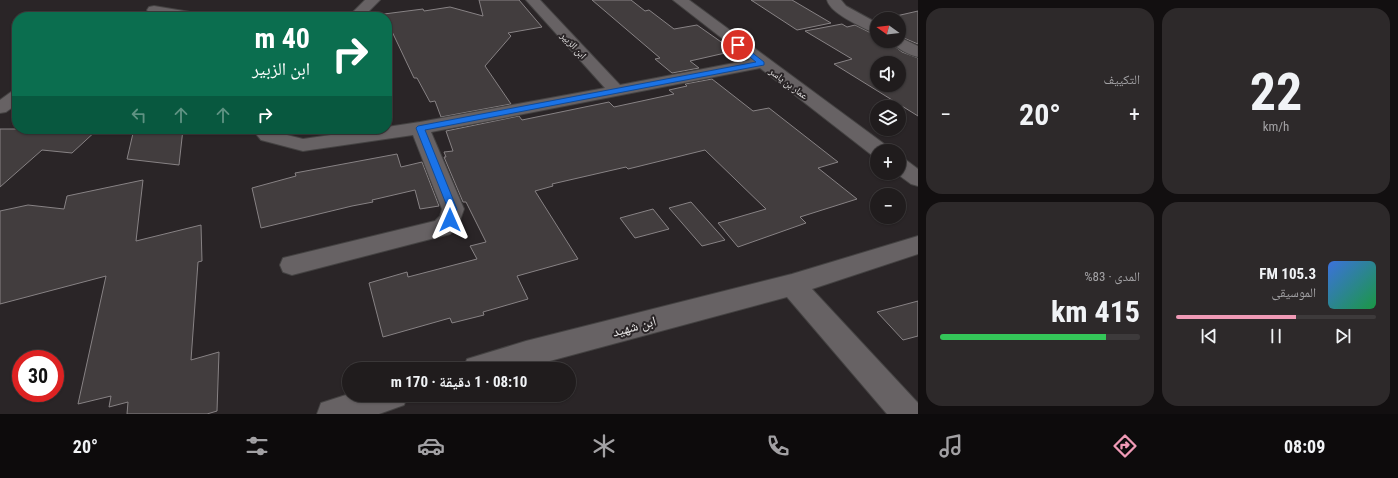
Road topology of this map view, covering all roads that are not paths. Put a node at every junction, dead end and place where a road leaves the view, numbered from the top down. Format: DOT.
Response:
graph roads {
  1 [pos="171,0"];
  2 [pos="373,0"];
  3 [pos="533,0"];
  4 [pos="680,0"];
  5 [pos="834,0"];
  6 [pos="152,12"];
  7 [pos="360,12"];
  8 [pos="870,25"];
  9 [pos="906,45"];
  10 [pos="918,52"];
  11 [pos="762,63"];
  12 [pos="616,90"];
  13 [pos="420,128"];
  14 [pos="392,132"];
  15 [pos="266,134"];
  16 [pos="379,134"];
  17 [pos="871,144"];
  18 [pos="906,170"];
  19 [pos="918,179"];
  20 [pos="918,245"];
  21 [pos="292,265"];
  22 [pos="792,285"];
  23 [pos="500,362"];
  24 [pos="371,402"];
  25 [pos="332,414"];
  26 [pos="907,414"];
  1 -- 6 [label="street"];
  2 -- 7 [label="street"];
  3 -- 12 [label="street, ابن الزبير"];
  4 -- 11 [label="street, عمار بن ياسر"];
  5 -- 8 [label="street"];
  9 -- 10 [label="street"];
  11 -- 12 [label="street"];
  11 -- 17 [label="street, عمار بن ياسر"];
  12 -- 13 [label="street"];
  13 -- 14 [label="street"];
  13 -- 21 [label="street"];
  15 -- 16 [label="street"];
  18 -- 19 [label="street"];
  20 -- 22 [label="street, ابن شهيد"];
  22 -- 23 [label="street, ابن شهيد"];
  22 -- 26 [label="street"];
  24 -- 25 [label="street"];
}
